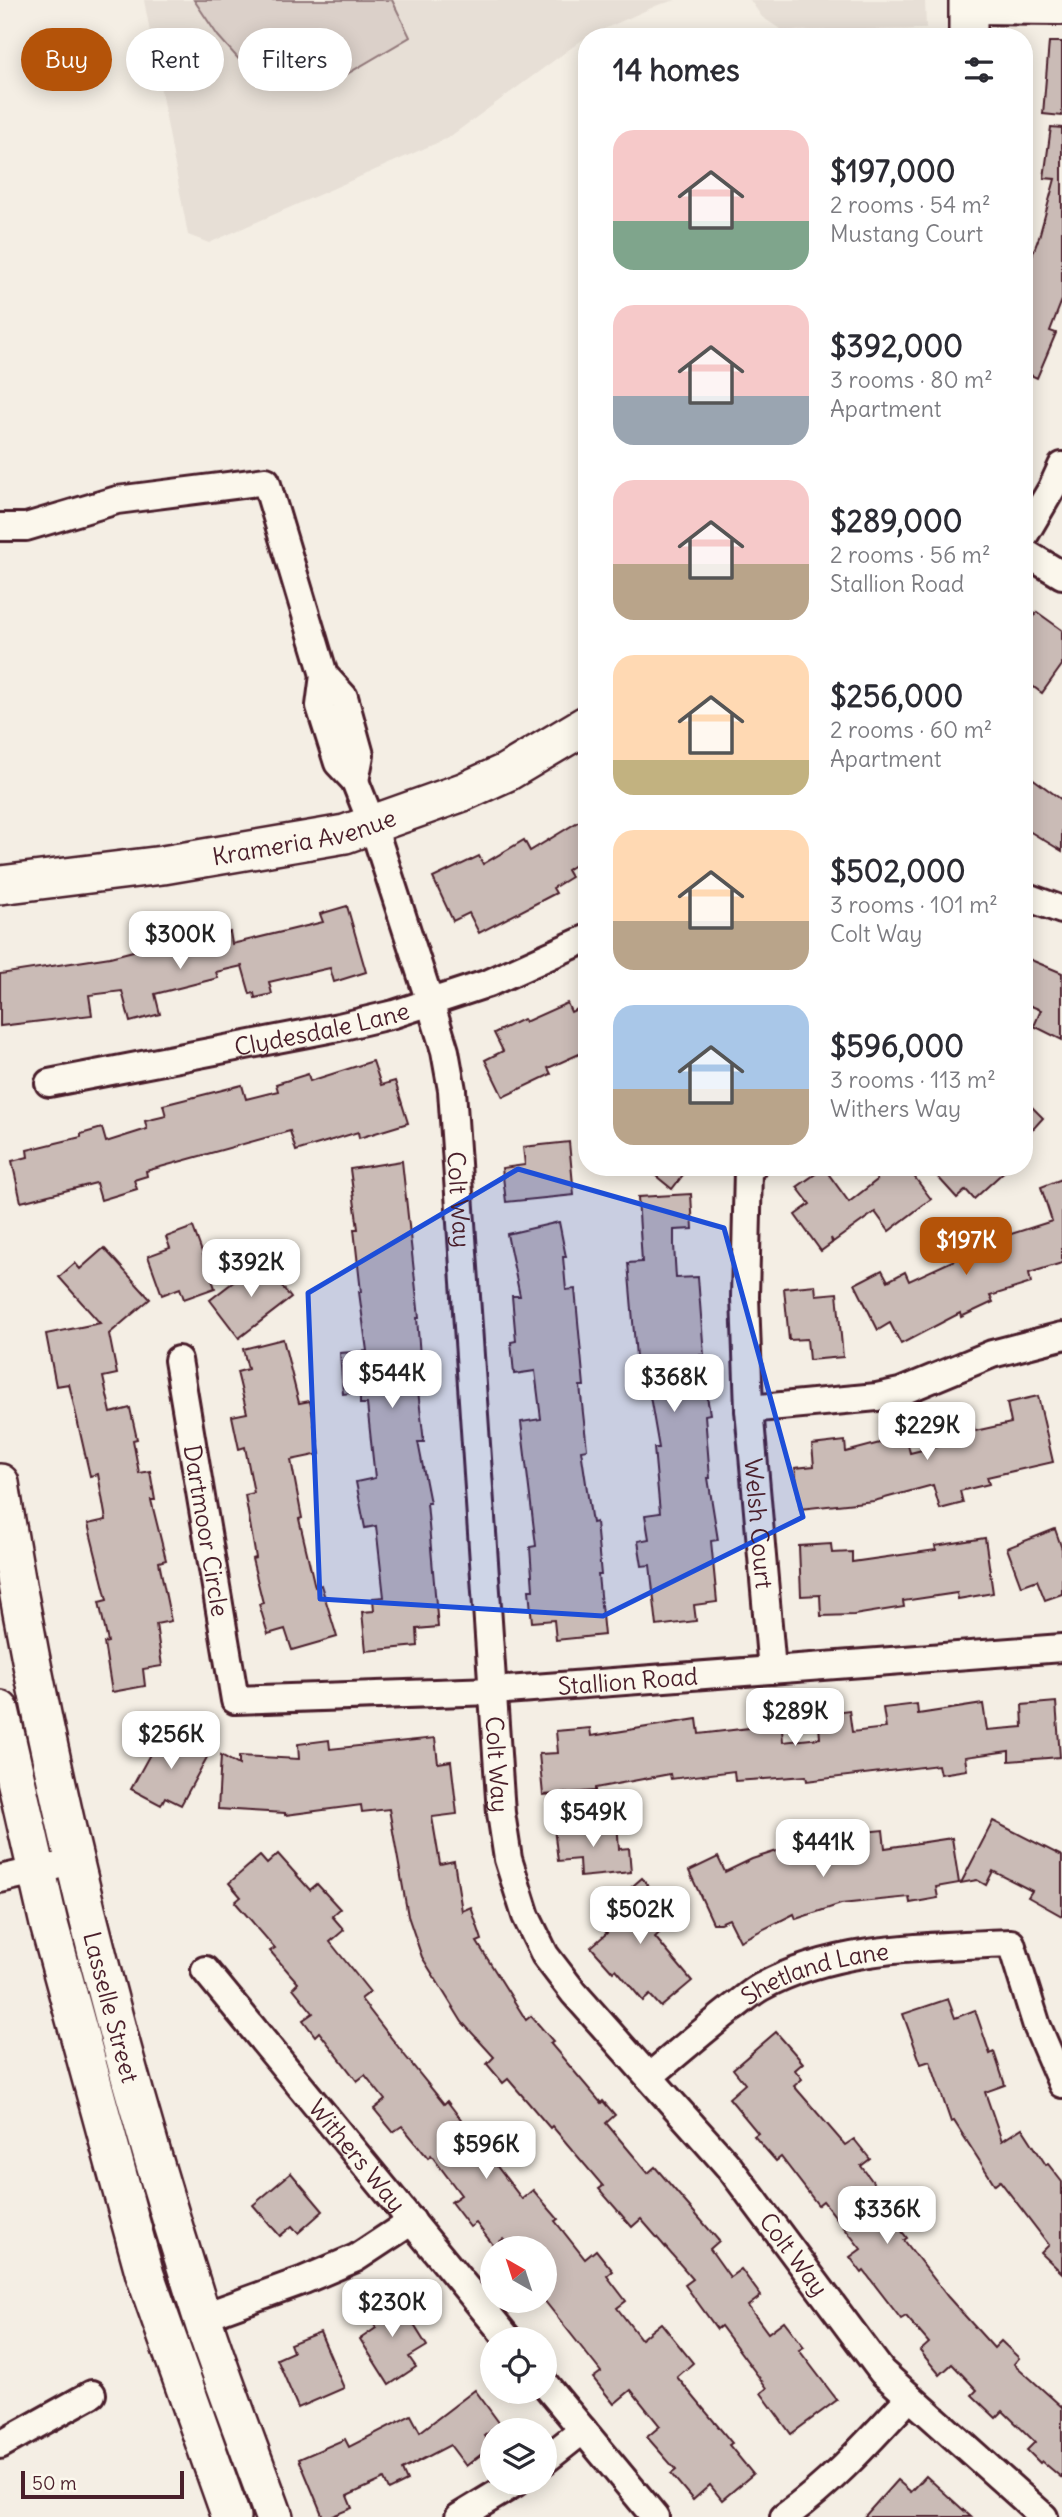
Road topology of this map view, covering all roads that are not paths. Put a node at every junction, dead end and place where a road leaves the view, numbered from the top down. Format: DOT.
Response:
graph roads {
  1 [pos="1062,11"];
  2 [pos="968,16"];
  3 [pos="1062,466"];
  4 [pos="1033,521"];
  5 [pos="0,527"];
  6 [pos="26,527"];
  7 [pos="0,547"];
  8 [pos="1033,557"];
  9 [pos="1062,575"];
  10 [pos="578,730"];
  11 [pos="373,826"];
  12 [pos="0,885"];
  13 [pos="1033,899"];
  14 [pos="1062,910"];
  15 [pos="578,943"];
  16 [pos="430,1002"];
  17 [pos="49,1083"];
  18 [pos="748,1176"];
  19 [pos="1062,1336"];
  20 [pos="178,1360"];
  21 [pos="749,1409"];
  22 [pos="0,1483"];
  23 [pos="1062,1648"];
  24 [pos="772,1670"];
  25 [pos="493,1691"];
  26 [pos="235,1700"];
  27 [pos="0,1710"];
  28 [pos="74,1862"];
  29 [pos="37,1871"];
  30 [pos="0,1880"];
  31 [pos="205,1970"];
  32 [pos="649,2077"];
  33 [pos="1062,2084"];
  34 [pos="96,2098"];
  35 [pos="412,2221"];
  36 [pos="202,2317"];
  37 [pos="498,2327"];
  38 [pos="92,2394"];
  39 [pos="910,2397"];
  40 [pos="557,2399"];
  41 [pos="583,2430"];
  42 [pos="0,2445"];
  43 [pos="557,2451"];
  44 [pos="496,2495"];
  45 [pos="231,2517"];
  46 [pos="274,2517"];
  47 [pos="460,2517"];
  48 [pos="654,2517"];
  49 [pos="784,2517"];
  50 [pos="1044,2517"];
  1 -- 2 [label="street"];
  3 -- 4 [label="street"];
  5 -- 6 [label="street"];
  6 -- 7 [label="street"];
  6 -- 11 [label="street, Colt Way"];
  8 -- 9 [label="street"];
  10 -- 11 [label="main road, Krameria Avenue"];
  11 -- 12 [label="main road, Krameria Avenue"];
  11 -- 16 [label="street, Colt Way"];
  13 -- 14 [label="street"];
  15 -- 16 [label="street, Clydesdale Lane"];
  16 -- 17 [label="street, Clydesdale Lane"];
  16 -- 25 [label="street, Colt Way"];
  18 -- 21 [label="street, Welsh Court"];
  19 -- 21 [label="street"];
  20 -- 26 [label="street, Dartmoor Circle"];
  21 -- 24 [label="street, Welsh Court"];
  22 -- 28 [label="main road, Lasselle Street"];
  23 -- 24 [label="street, Stallion Road"];
  24 -- 25 [label="street, Stallion Road"];
  25 -- 26 [label="street, Stallion Road"];
  25 -- 32 [label="street, Colt Way"];
  27 -- 29 [label="main road, Lasselle Street"];
  28 -- 29 [label="street"];
  28 -- 36 [label="main road, Lasselle Street"];
  29 -- 30 [label="street"];
  29 -- 34 [label="main road, Lasselle Street"];
  31 -- 35 [label="street, Withers Way"];
  32 -- 33 [label="street, Shetland Lane"];
  32 -- 39 [label="street, Colt Way"];
  34 -- 36 [label="main road"];
  34 -- 45 [label="main road, Lasselle Street"];
  35 -- 36 [label="street"];
  35 -- 37 [label="street, Withers Way"];
  36 -- 46 [label="main road, Lasselle Street"];
  38 -- 42 [label="street"];
  39 -- 49 [label="street"];
  39 -- 50 [label="street, Colt Way"];
  40 -- 41 [label="street"];
  41 -- 43 [label="street"];
  41 -- 48 [label="street"];
  44 -- 47 [label="street"];
}
